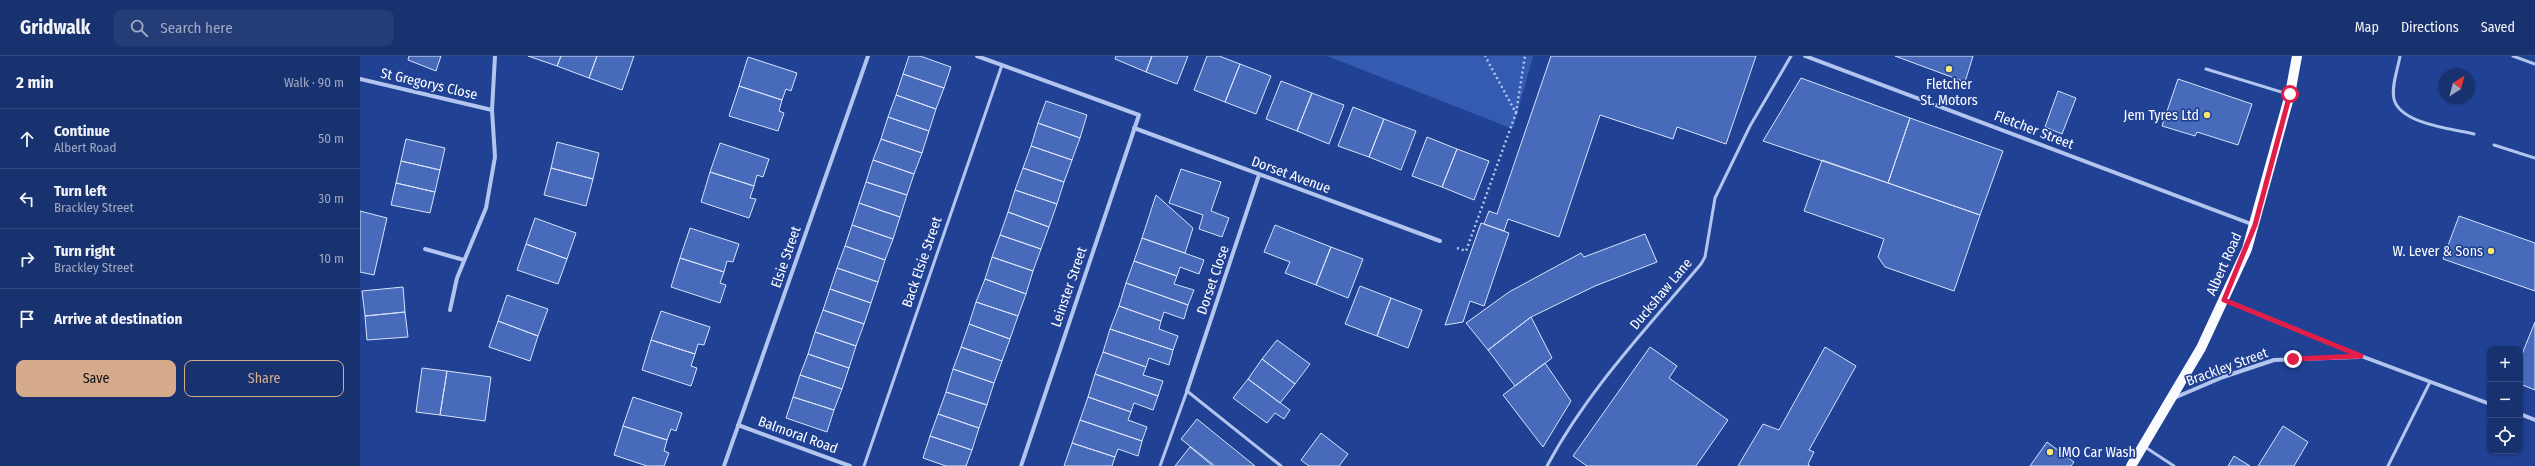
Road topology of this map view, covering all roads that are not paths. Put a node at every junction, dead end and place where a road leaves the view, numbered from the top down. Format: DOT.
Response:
graph roads {
  1 [pos="495,56"];
  2 [pos="868,56"];
  3 [pos="978,56"];
  4 [pos="1791,56"];
  5 [pos="1805,56"];
  6 [pos="2297,56"];
  7 [pos="2400,56"];
  8 [pos="2513,56"];
  9 [pos="2535,64"];
  10 [pos="1002,65"];
  11 [pos="2206,69"];
  12 [pos="360,79"];
  13 [pos="2290,94"];
  14 [pos="492,110"];
  15 [pos="1134,128"];
  16 [pos="2474,134"];
  17 [pos="2494,145"];
  18 [pos="2535,158"];
  19 [pos="1260,175"];
  20 [pos="2255,225"];
  21 [pos="1440,241"];
  22 [pos="425,249"];
  23 [pos="464,260"];
  24 [pos="2224,300"];
  25 [pos="450,310"];
  26 [pos="2361,356"];
  27 [pos="2430,382"];
  28 [pos="1187,391"];
  29 [pos="2173,398"];
  30 [pos="2487,403"];
  31 [pos="2523,415"];
  32 [pos="2535,420"];
  33 [pos="738,425"];
  34 [pos="2144,445"];
  35 [pos="724,466"];
  36 [pos="850,466"];
  37 [pos="864,466"];
  38 [pos="1021,466"];
  39 [pos="1160,466"];
  40 [pos="1281,466"];
  41 [pos="1547,466"];
  42 [pos="2131,466"];
  43 [pos="2174,466"];
  44 [pos="2388,466"];
  1 -- 14 [label="street, St Gregorys Close"];
  2 -- 33 [label="street, Elsie Street"];
  3 -- 10 [label="street"];
  4 -- 41 [label="lane, Duckshaw Lane"];
  5 -- 20 [label="street, Fletcher Street"];
  6 -- 13 [label="main road, Albert Road"];
  7 -- 16 [label="lane"];
  8 -- 9 [label="lane"];
  10 -- 15 [label="street, Leinster Street"];
  10 -- 37 [label="lane, Back Elsie Street"];
  11 -- 13 [label="lane"];
  12 -- 14 [label="street, St Gregorys Close"];
  13 -- 20 [label="main road, Albert Road"];
  14 -- 23 [label="street, St Gregorys Close"];
  15 -- 19 [label="street, Dorset Avenue"];
  15 -- 38 [label="street, Leinster Street"];
  17 -- 18 [label="lane"];
  19 -- 21 [label="street, Dorset Avenue"];
  19 -- 28 [label="street, Dorset Close"];
  20 -- 24 [label="main road, Albert Road"];
  22 -- 23 [label="street"];
  23 -- 25 [label="street, St Gregorys Close"];
  24 -- 26 [label="street, Brackley Street"];
  24 -- 29 [label="main road, Albert Road"];
  26 -- 27 [label="street, Brackley Street"];
  26 -- 29 [label="street, Brackley Street"];
  27 -- 30 [label="street, Brackley Street"];
  27 -- 44 [label="lane"];
  28 -- 39 [label="lane"];
  28 -- 40 [label="lane"];
  29 -- 34 [label="main road, Albert Road"];
  31 -- 32 [label="street"];
  33 -- 35 [label="street, Elsie Street"];
  33 -- 36 [label="street, Balmoral Road"];
  34 -- 42 [label="main road, Albert Road"];
  34 -- 43 [label="lane"];
}
